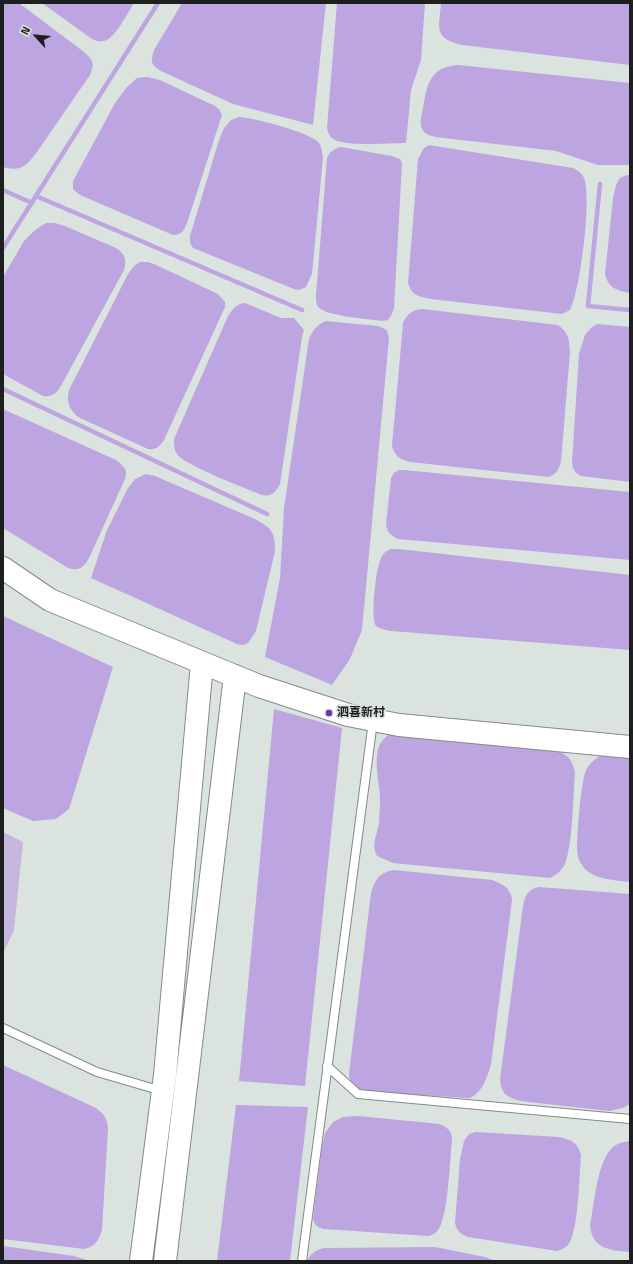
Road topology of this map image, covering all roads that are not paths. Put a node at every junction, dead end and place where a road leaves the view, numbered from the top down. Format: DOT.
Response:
graph roads {
  1 [pos="6,571"];
  2 [pos="202,663"];
  3 [pos="235,676"];
  4 [pos="373,720"];
  5 [pos="630,747"];
  6 [pos="3,1028"];
  7 [pos="327,1066"];
  8 [pos="163,1091"];
  9 [pos="630,1119"];
  10 [pos="142,1261"];
  11 [pos="165,1261"];
  12 [pos="302,1261"];
  1 -- 2 [label="main road"];
  2 -- 3 [label="main road"];
  2 -- 8 [label="main road"];
  3 -- 4 [label="main road"];
  3 -- 11 [label="main road"];
  4 -- 5 [label="main road"];
  4 -- 7 [label="lane"];
  6 -- 8 [label="lane"];
  7 -- 9 [label="lane"];
  7 -- 12 [label="lane"];
  8 -- 10 [label="main road"];
}
